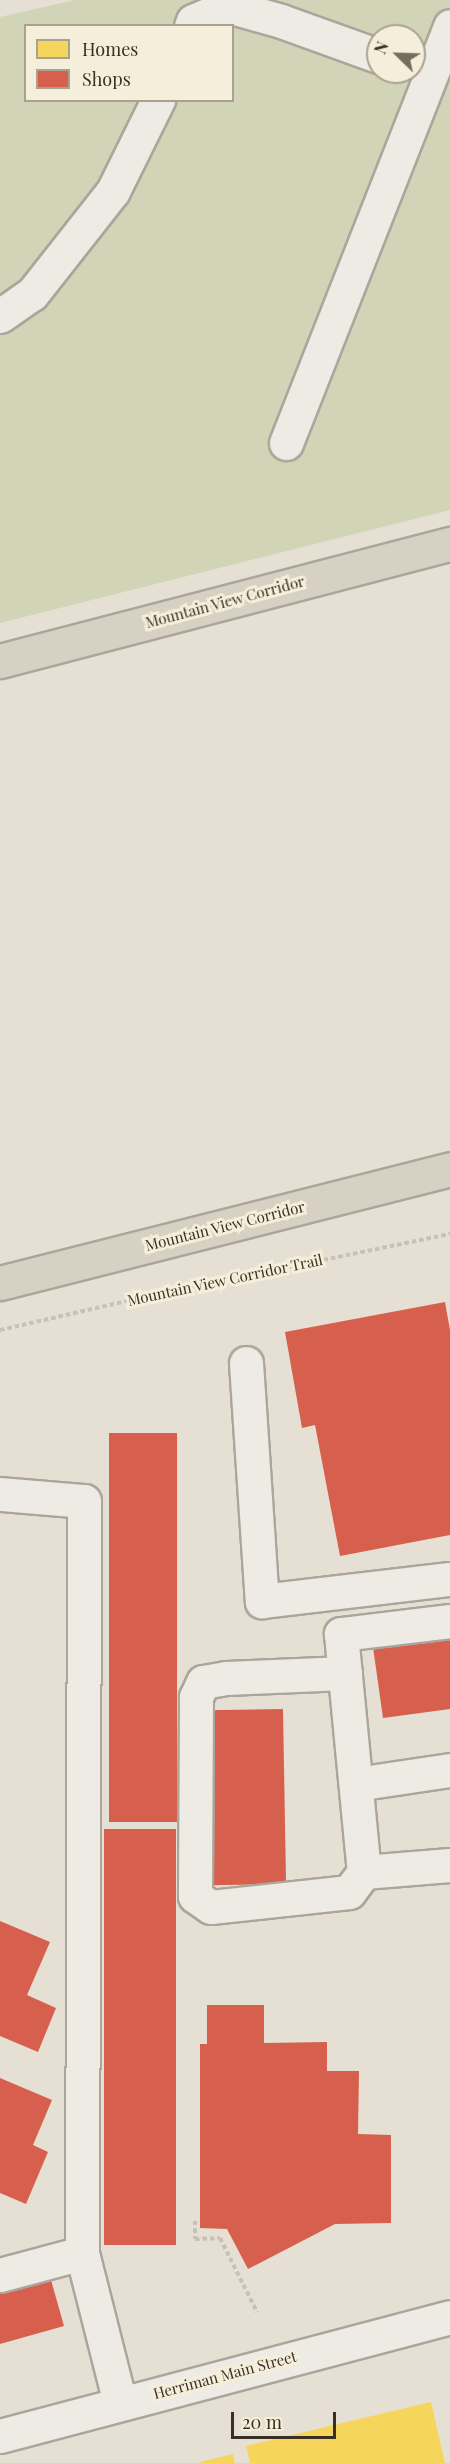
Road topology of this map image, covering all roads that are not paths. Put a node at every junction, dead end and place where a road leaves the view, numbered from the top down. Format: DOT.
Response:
graph roads {
  1 [pos="192,24"];
  2 [pos="450,26"];
  3 [pos="366,52"];
  4 [pos="426,64"];
  5 [pos="417,84"];
  6 [pos="157,102"];
  7 [pos="0,316"];
  8 [pos="285,443"];
  9 [pos="450,543"];
  10 [pos="0,661"];
  11 [pos="450,1169"];
  12 [pos="0,1283"];
  13 [pos="246,1364"];
  14 [pos="0,1494"];
  15 [pos="450,1579"];
  16 [pos="450,1621"];
  17 [pos="345,1673"];
  18 [pos="450,1770"];
  19 [pos="356,1784"];
  20 [pos="450,1865"];
  21 [pos="364,1872"];
  22 [pos="82,2253"];
  23 [pos="0,2275"];
  24 [pos="450,2317"];
  25 [pos="120,2403"];
  26 [pos="0,2436"];
  1 -- 3 [label="street"];
  2 -- 4 [label="street"];
  5 -- 8 [label="street"];
  6 -- 7 [label="street"];
  9 -- 10 [label="highway, Mountain View Corridor"];
  11 -- 12 [label="highway, Mountain View Corridor"];
  13 -- 15 [label="street"];
  14 -- 22 [label="street"];
  16 -- 17 [label="street"];
  17 -- 19 [label="street"];
  17 -- 21 [label="street"];
  18 -- 19 [label="street"];
  19 -- 21 [label="street"];
  20 -- 21 [label="street"];
  22 -- 23 [label="street"];
  22 -- 25 [label="street"];
  24 -- 25 [label="street, Herriman Main Street"];
  25 -- 26 [label="street, Herriman Main Street"];
}
